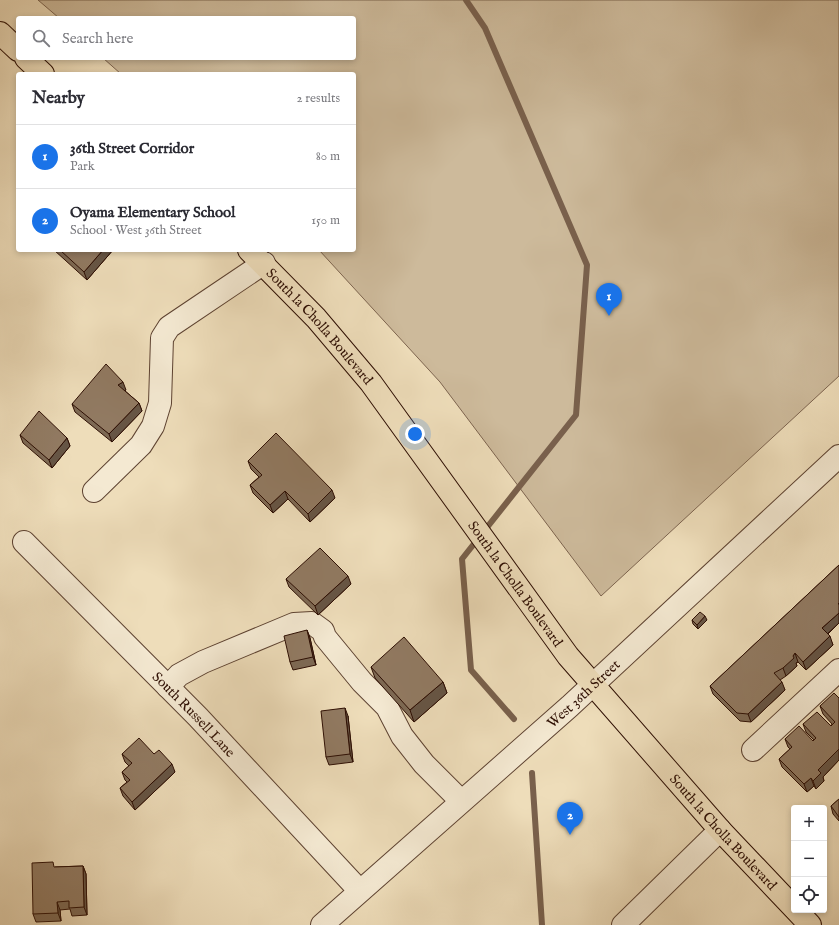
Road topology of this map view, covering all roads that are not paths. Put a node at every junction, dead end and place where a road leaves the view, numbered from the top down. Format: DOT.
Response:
graph roads {
  1 [pos="0,33"];
  2 [pos="16,48"];
  3 [pos="28,60"];
  4 [pos="41,72"];
  5 [pos="257,257"];
  6 [pos="839,456"];
  7 [pos="94,491"];
  8 [pos="24,542"];
  9 [pos="839,670"];
  10 [pos="593,684"];
  11 [pos="168,687"];
  12 [pos="753,750"];
  13 [pos="461,801"];
  14 [pos="720,830"];
  15 [pos="360,890"];
  16 [pos="791,905"];
  17 [pos="799,913"];
  18 [pos="322,925"];
  19 [pos="623,925"];
  20 [pos="810,925"];
  1 -- 2 [label="main road"];
  3 -- 4 [label="main road"];
  5 -- 7 [label="street"];
  5 -- 10 [label="main road, South la Cholla Boulevard"];
  6 -- 10 [label="street, West 36th Street"];
  8 -- 11 [label="street, South Russell Lane"];
  9 -- 12 [label="street"];
  10 -- 13 [label="street, West 36th Street"];
  10 -- 14 [label="main road, South la Cholla Boulevard"];
  11 -- 13 [label="street"];
  11 -- 15 [label="street, South Russell Lane"];
  13 -- 15 [label="street, West 36th Street"];
  14 -- 16 [label="main road, South la Cholla Boulevard"];
  14 -- 19 [label="street"];
  15 -- 18 [label="street, West 36th Street"];
  17 -- 20 [label="main road, South la Cholla Boulevard"];
}
